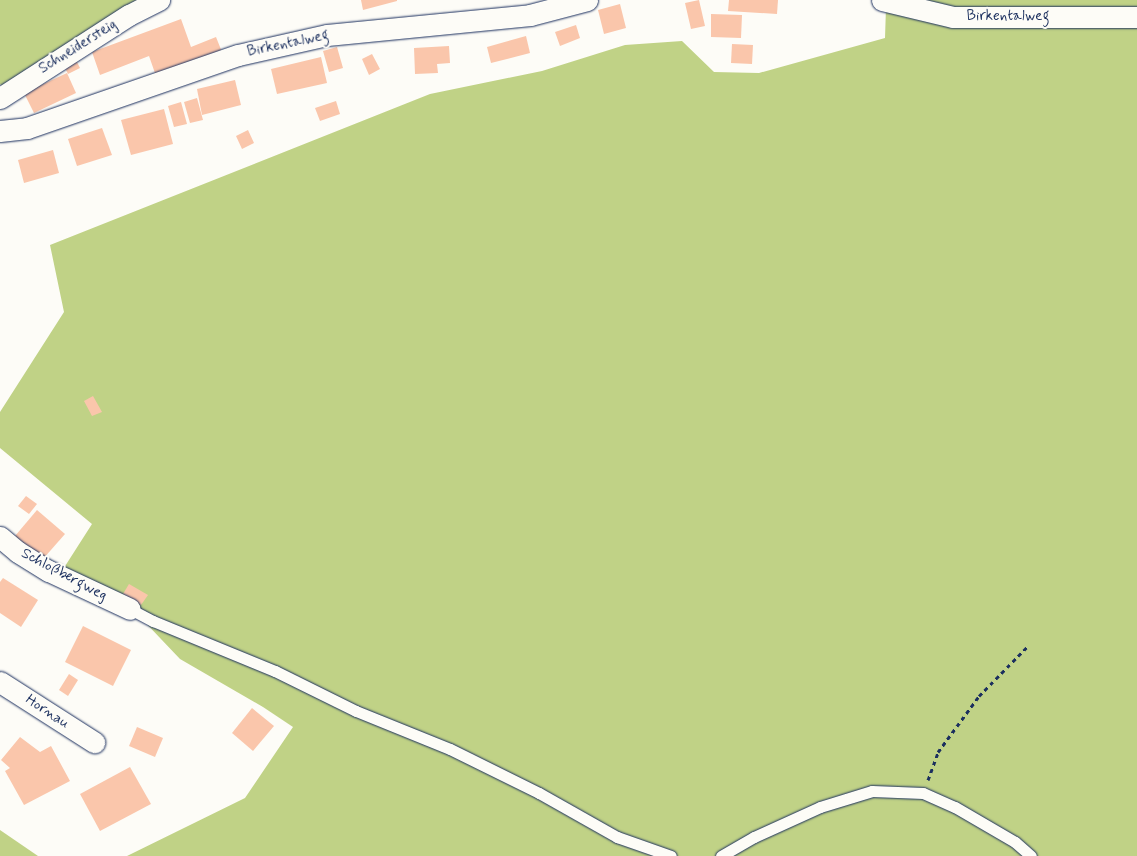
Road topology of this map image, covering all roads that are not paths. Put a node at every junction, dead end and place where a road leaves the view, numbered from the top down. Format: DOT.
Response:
graph roads {
  1 [pos="159,0"];
  2 [pos="586,0"];
  3 [pos="882,0"];
  4 [pos="1137,17"];
  5 [pos="0,98"];
  6 [pos="0,131"];
  7 [pos="0,538"];
  8 [pos="130,609"];
  9 [pos="0,682"];
  10 [pos="94,742"];
  11 [pos="671,856"];
  12 [pos="721,856"];
  13 [pos="1031,856"];
  1 -- 5 [label="street, Schneidersteig"];
  2 -- 6 [label="street, Birkentalweg"];
  3 -- 4 [label="street, Birkentalweg"];
  7 -- 8 [label="street, Schloßbergweg"];
  8 -- 11 [label="lane"];
  9 -- 10 [label="street, Hornau"];
  12 -- 13 [label="lane"];
}
